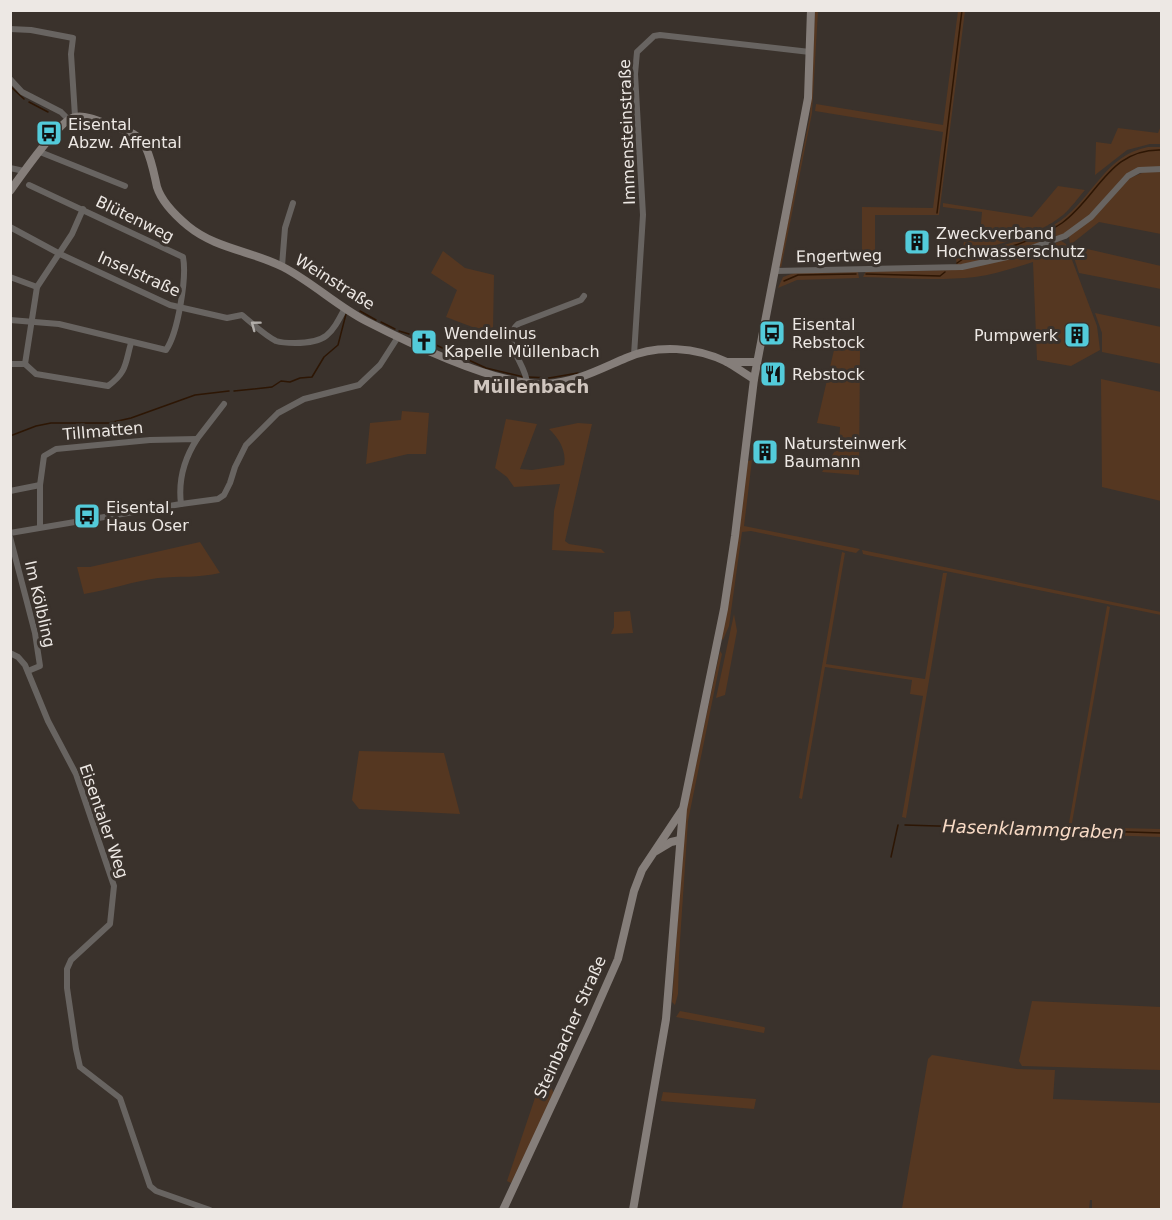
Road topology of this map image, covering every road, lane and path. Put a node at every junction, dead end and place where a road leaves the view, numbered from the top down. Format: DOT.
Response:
graph roads {
  1 [pos="811,10"];
  2 [pos="10,29"];
  3 [pos="810,52"];
  4 [pos="10,79"];
  5 [pos="72,118"];
  6 [pos="40,152"];
  7 [pos="10,168"];
  8 [pos="1161,169"];
  9 [pos="24,171"];
  10 [pos="29,185"];
  11 [pos="125,186"];
  12 [pos="10,191"];
  13 [pos="293,203"];
  14 [pos="83,209"];
  15 [pos="10,227"];
  16 [pos="60,254"];
  17 [pos="282,266"];
  18 [pos="775,271"];
  19 [pos="10,277"];
  20 [pos="37,287"];
  21 [pos="584,296"];
  22 [pos="180,307"];
  23 [pos="345,308"];
  24 [pos="10,320"];
  25 [pos="32,321"];
  26 [pos="398,337"];
  27 [pos="131,343"];
  28 [pos="634,355"];
  29 [pos="726,362"];
  30 [pos="757,362"];
  31 [pos="10,364"];
  32 [pos="25,364"];
  33 [pos="526,379"];
  34 [pos="754,379"];
  35 [pos="224,404"];
  36 [pos="197,439"];
  37 [pos="40,485"];
  38 [pos="10,491"];
  39 [pos="180,504"];
  40 [pos="40,527"];
  41 [pos="10,535"];
  42 [pos="10,653"];
  43 [pos="28,671"];
  44 [pos="683,809"];
  45 [pos="680,840"];
  46 [pos="654,853"];
  47 [pos="210,1209"];
  48 [pos="503,1209"];
  49 [pos="633,1209"];
  1 -- 3 [label="street"];
  2 -- 5 [label="street"];
  3 -- 18 [label="street"];
  3 -- 28 [label="street, Immensteinstraße"];
  4 -- 5 [label="street"];
  5 -- 6 [label="street"];
  5 -- 17 [label="street, Weinstraße"];
  6 -- 9 [label="street"];
  6 -- 11 [label="street"];
  7 -- 9 [label="street"];
  8 -- 18 [label="street, Engertweg"];
  9 -- 12 [label="street"];
  10 -- 14 [label="street, Blütenweg"];
  13 -- 17 [label="street"];
  14 -- 16 [label="street"];
  14 -- 22 [label="street, Blütenweg"];
  15 -- 16 [label="street, Inselstraße"];
  16 -- 20 [label="street"];
  16 -- 22 [label="street, Inselstraße"];
  17 -- 23 [label="street, Weinstraße"];
  18 -- 30 [label="street"];
  19 -- 20 [label="street"];
  20 -- 25 [label="street"];
  21 -- 33 [label="street"];
  23 -- 22 [label="street, Inselstraße, one-way"];
  22 -- 27 [label="street"];
  23 -- 26 [label="street, Weinstraße"];
  24 -- 25 [label="street"];
  25 -- 27 [label="street"];
  25 -- 32 [label="street"];
  26 -- 33 [label="street, Weinstraße"];
  26 -- 39 [label="street"];
  27 -- 32 [label="street"];
  28 -- 29 [label="street, Weinstraße"];
  28 -- 33 [label="street, Weinstraße"];
  29 -- 30 [label="street, Weinstraße"];
  29 -- 34 [label="street, Weinstraße"];
  30 -- 34 [label="street"];
  31 -- 32 [label="street"];
  34 -- 44 [label="street"];
  35 -- 36 [label="street"];
  36 -- 37 [label="street, Tillmatten"];
  36 -- 39 [label="street"];
  37 -- 38 [label="street"];
  37 -- 40 [label="street, Tillmatten"];
  39 -- 40 [label="street"];
  40 -- 41 [label="street"];
  41 -- 43 [label="street, Im Kölbling"];
  42 -- 43 [label="street"];
  43 -- 47 [label="street, Eisentaler Weg"];
  44 -- 45 [label="street"];
  44 -- 46 [label="street, Steinbacher Straße"];
  45 -- 46 [label="street"];
  45 -- 49 [label="street"];
  46 -- 48 [label="street, Steinbacher Straße"];
}
